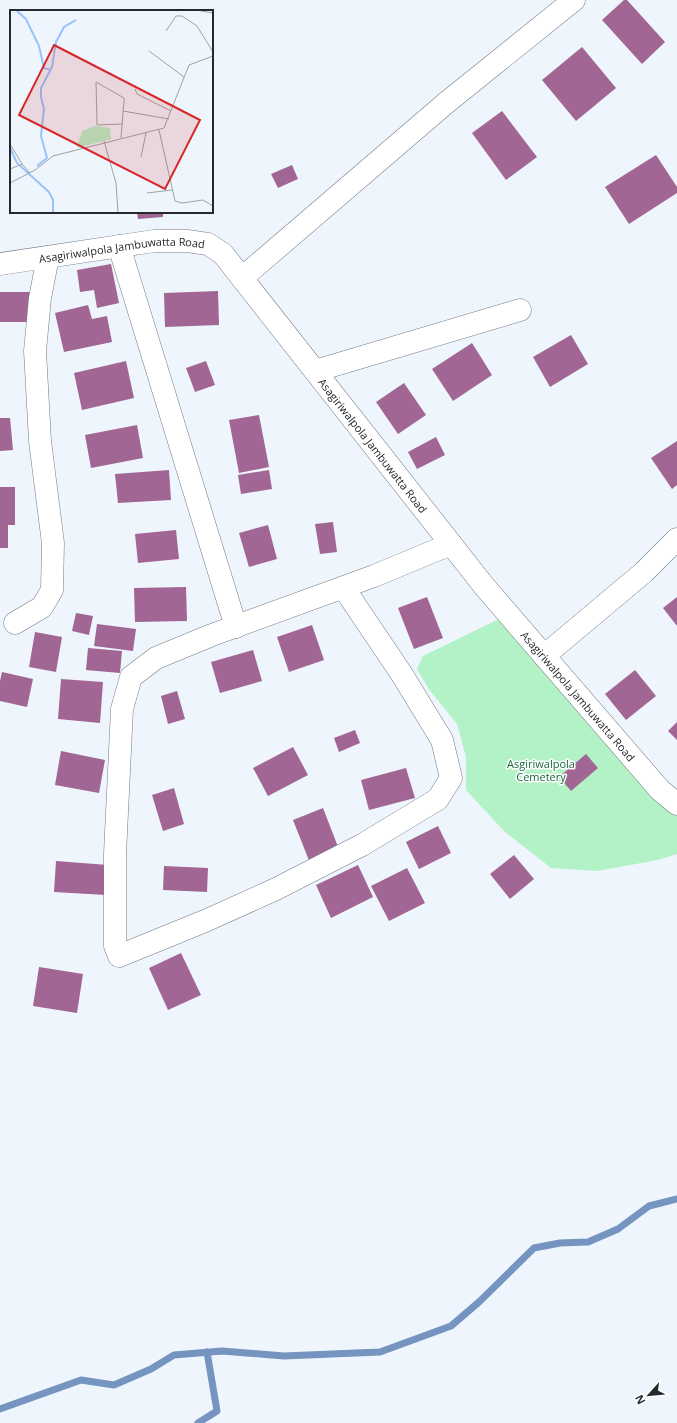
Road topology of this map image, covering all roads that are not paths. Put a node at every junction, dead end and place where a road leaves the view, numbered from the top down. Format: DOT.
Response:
graph roads {
  1 [pos="574,0"];
  2 [pos="119,246"];
  3 [pos="48,257"];
  4 [pos="0,264"];
  5 [pos="242,278"];
  6 [pos="520,310"];
  7 [pos="315,371"];
  8 [pos="677,539"];
  9 [pos="451,544"];
  10 [pos="343,587"];
  11 [pos="15,623"];
  12 [pos="236,626"];
  13 [pos="544,656"];
  14 [pos="677,804"];
  1 -- 5 [label="street"];
  2 -- 3 [label="street, Asagiriwalpola Jambuwatta Road"];
  2 -- 5 [label="street, Asagiriwalpola Jambuwatta Road"];
  2 -- 12 [label="street"];
  3 -- 4 [label="street, Asagiriwalpola Jambuwatta Road"];
  3 -- 11 [label="street"];
  5 -- 7 [label="street, Asagiriwalpola Jambuwatta Road"];
  6 -- 7 [label="street"];
  7 -- 9 [label="street, Asagiriwalpola Jambuwatta Road"];
  8 -- 13 [label="street"];
  9 -- 10 [label="street"];
  9 -- 13 [label="street, Asagiriwalpola Jambuwatta Road"];
  10 -- 12 [label="street"];
  10 -- 12 [label="street"];
  13 -- 14 [label="street, Asagiriwalpola Jambuwatta Road"];
}
